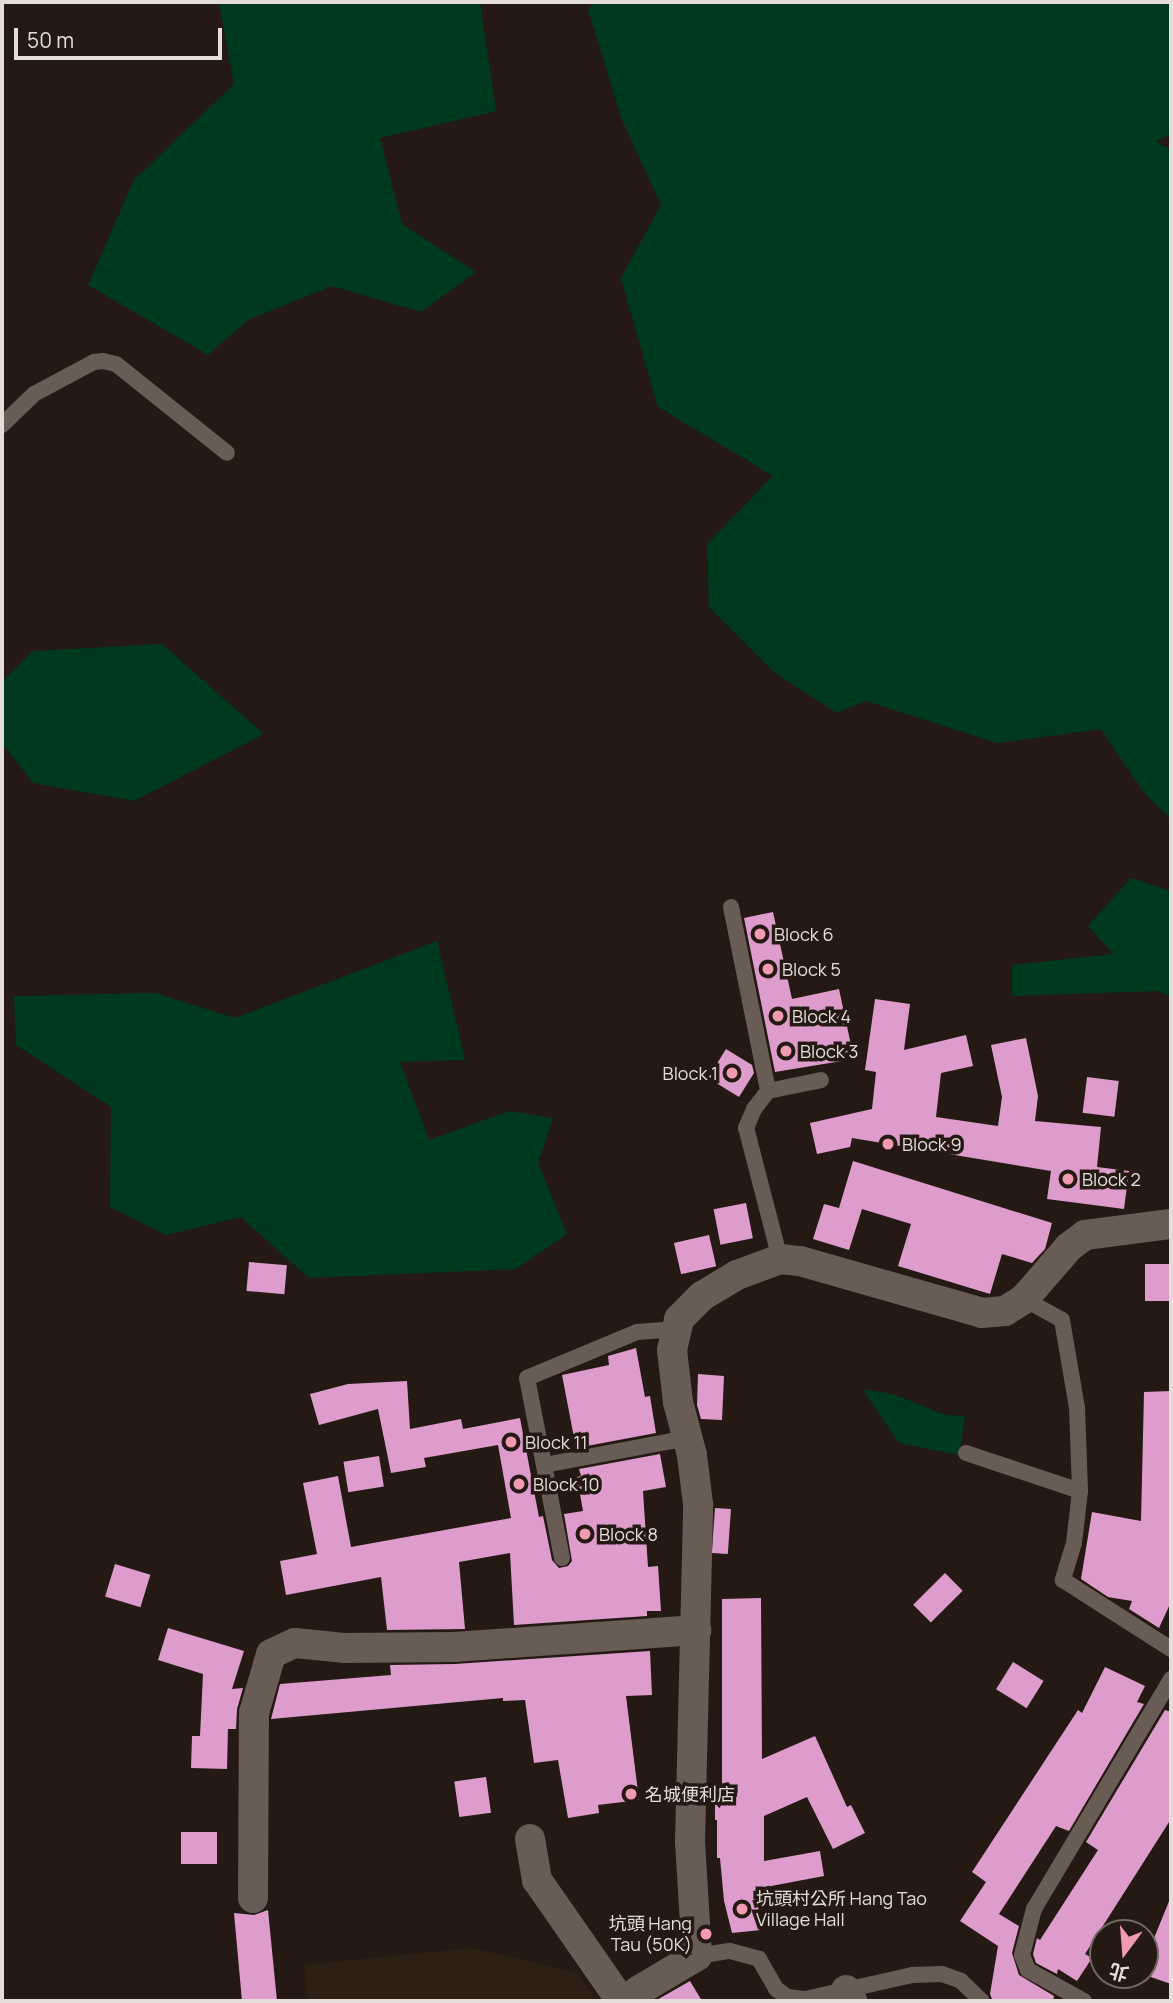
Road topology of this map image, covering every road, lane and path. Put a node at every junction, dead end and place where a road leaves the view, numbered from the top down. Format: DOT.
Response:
graph roads {
  1 [pos="2,425"];
  2 [pos="227,453"];
  3 [pos="731,907"];
  4 [pos="821,1080"];
  5 [pos="768,1091"];
  6 [pos="1171,1224"];
  7 [pos="780,1259"];
  8 [pos="1024,1299"];
  9 [pos="677,1329"];
  10 [pos="688,1438"];
  11 [pos="966,1453"];
  12 [pos="544,1465"];
  13 [pos="1080,1491"];
  14 [pos="562,1558"];
  15 [pos="696,1630"];
  16 [pos="1171,1649"];
  17 [pos="1171,1679"];
  18 [pos="530,1839"];
  19 [pos="253,1898"];
  20 [pos="696,1956"];
  21 [pos="849,1996"];
  22 [pos="621,2001"];
  23 [pos="631,2001"];
  24 [pos="982,2001"];
  25 [pos="1084,2001"];
  1 -- 2 [label="lane"];
  3 -- 5 [label="lane"];
  4 -- 5 [label="lane"];
  5 -- 7 [label="lane"];
  6 -- 8 [label="street"];
  7 -- 8 [label="street"];
  7 -- 9 [label="street"];
  8 -- 13 [label="lane"];
  9 -- 10 [label="street"];
  9 -- 12 [label="lane"];
  10 -- 12 [label="lane"];
  10 -- 15 [label="street"];
  11 -- 13 [label="lane"];
  12 -- 14 [label="lane"];
  13 -- 16 [label="lane"];
  15 -- 19 [label="street"];
  15 -- 20 [label="street"];
  17 -- 25 [label="lane"];
  18 -- 22 [label="street"];
  20 -- 21 [label="lane"];
  20 -- 23 [label="street"];
  21 -- 24 [label="lane"];
}
